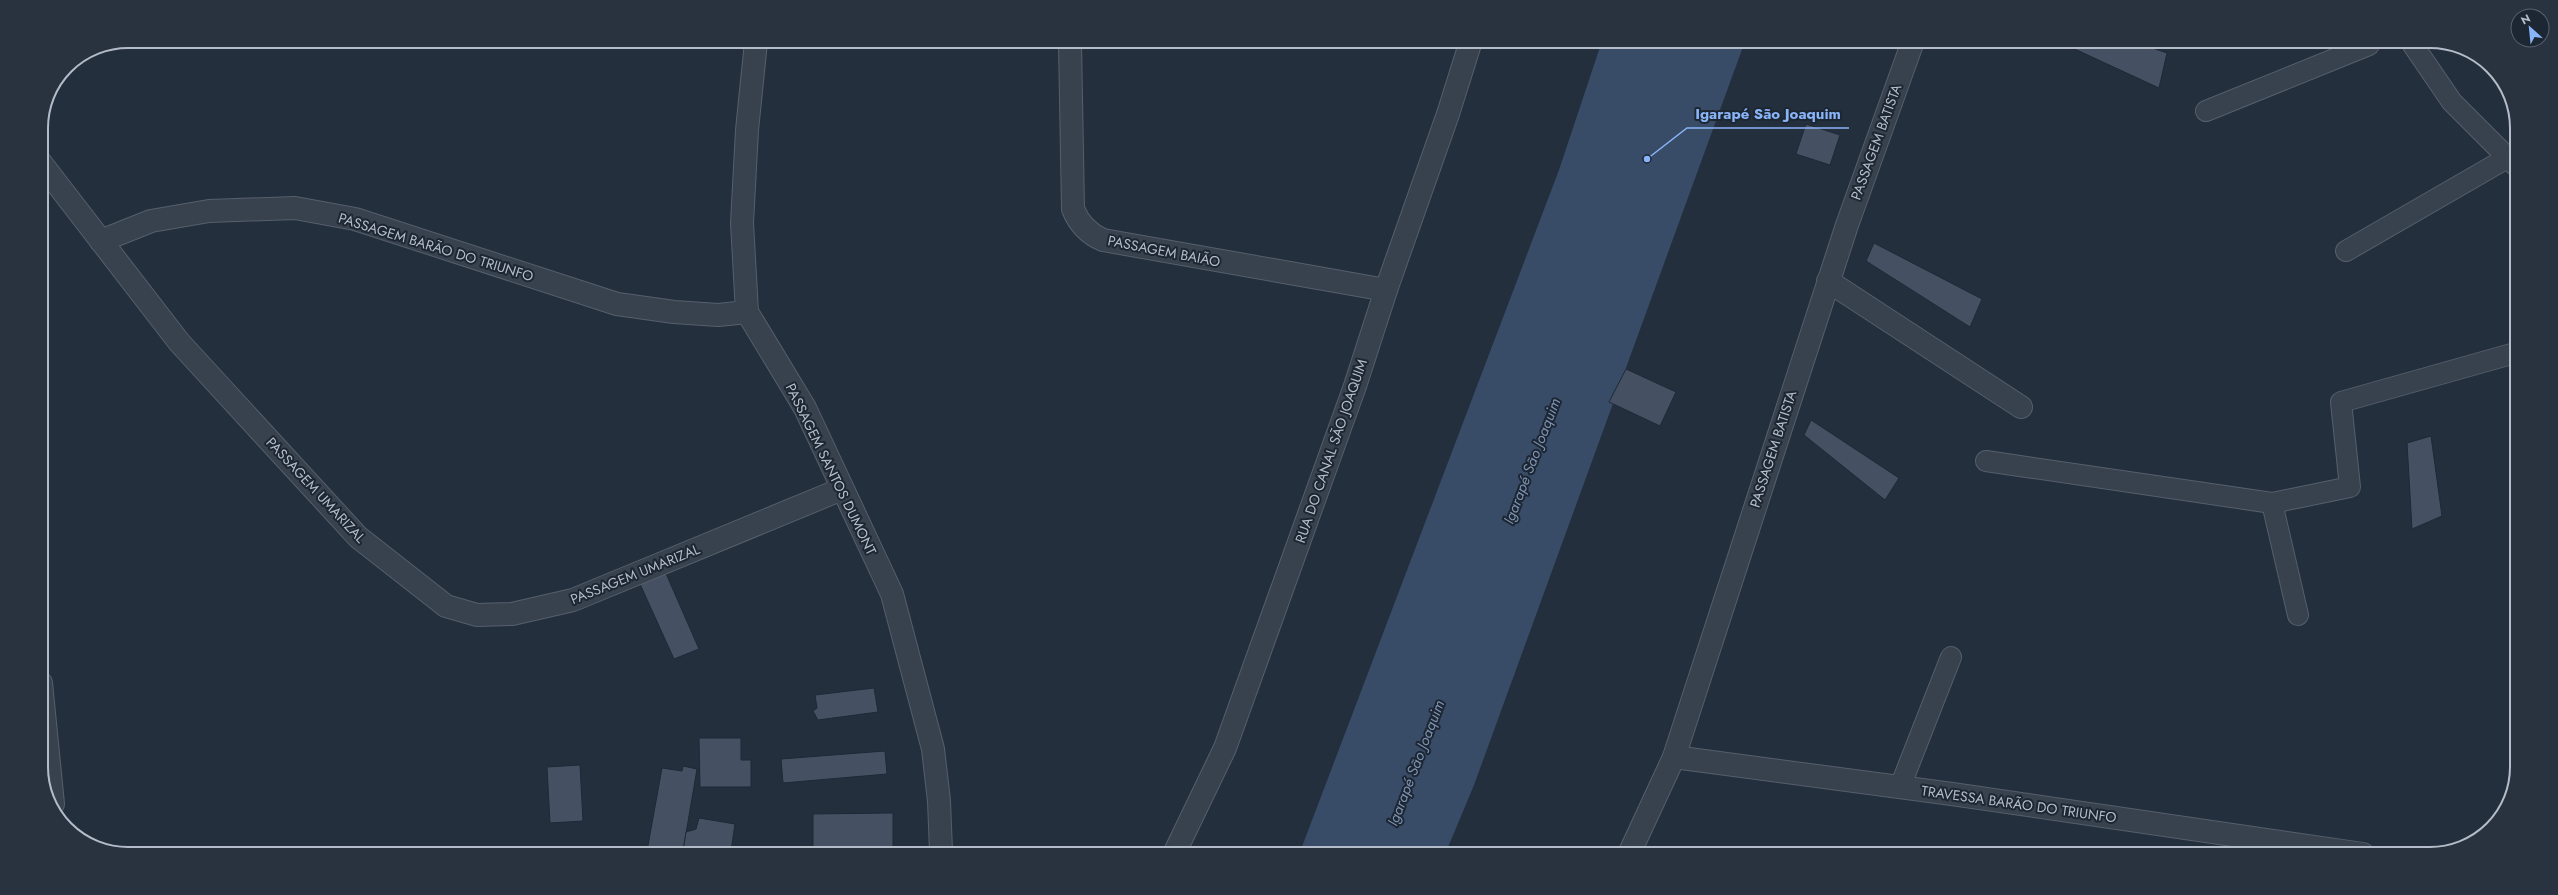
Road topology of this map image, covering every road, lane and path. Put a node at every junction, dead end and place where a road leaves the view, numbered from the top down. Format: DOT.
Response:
graph roads {
  1 [pos="755,48"];
  2 [pos="1070,48"];
  3 [pos="1469,48"];
  4 [pos="1911,48"];
  5 [pos="2362,48"];
  6 [pos="2413,48"];
  7 [pos="2206,111"];
  8 [pos="2510,160"];
  9 [pos="2510,163"];
  10 [pos="48,172"];
  11 [pos="101,241"];
  12 [pos="2346,251"];
  13 [pos="1828,281"];
  14 [pos="1386,290"];
  15 [pos="748,312"];
  16 [pos="2510,354"];
  17 [pos="2021,407"];
  18 [pos="1986,462"];
  19 [pos="842,489"];
  20 [pos="2272,503"];
  21 [pos="2298,615"];
  22 [pos="1951,657"];
  23 [pos="48,754"];
  24 [pos="1674,757"];
  25 [pos="1900,787"];
  26 [pos="52,790"];
  27 [pos="941,847"];
  28 [pos="1178,847"];
  29 [pos="1632,847"];
  30 [pos="2315,847"];
  1 -- 15 [label="street, PASSAGEM SANTOS DUMONT"];
  2 -- 14 [label="street, PASSAGEM BAIÃO"];
  3 -- 14 [label="street, RUA DO CANAL SÃO JOAQUIM"];
  4 -- 13 [label="street, PASSAGEM BATISTA"];
  5 -- 7 [label="lane"];
  6 -- 8 [label="lane"];
  9 -- 12 [label="lane"];
  10 -- 11 [label="street, PASSAGEM UMARIZAL"];
  11 -- 15 [label="street, PASSAGEM BARÃO DO TRIUNFO"];
  11 -- 19 [label="street, PASSAGEM UMARIZAL"];
  13 -- 17 [label="street"];
  13 -- 24 [label="street, PASSAGEM BATISTA"];
  14 -- 28 [label="street, RUA DO CANAL SÃO JOAQUIM"];
  15 -- 19 [label="street, PASSAGEM SANTOS DUMONT"];
  16 -- 20 [label="lane"];
  18 -- 20 [label="lane"];
  19 -- 27 [label="street, PASSAGEM SANTOS DUMONT"];
  20 -- 21 [label="lane"];
  22 -- 25 [label="lane"];
  23 -- 26 [label="street"];
  24 -- 25 [label="street, TRAVESSA BARÃO DO TRIUNFO"];
  24 -- 29 [label="street, PASSAGEM BATISTA"];
  25 -- 30 [label="street, TRAVESSA BARÃO DO TRIUNFO"];
}
